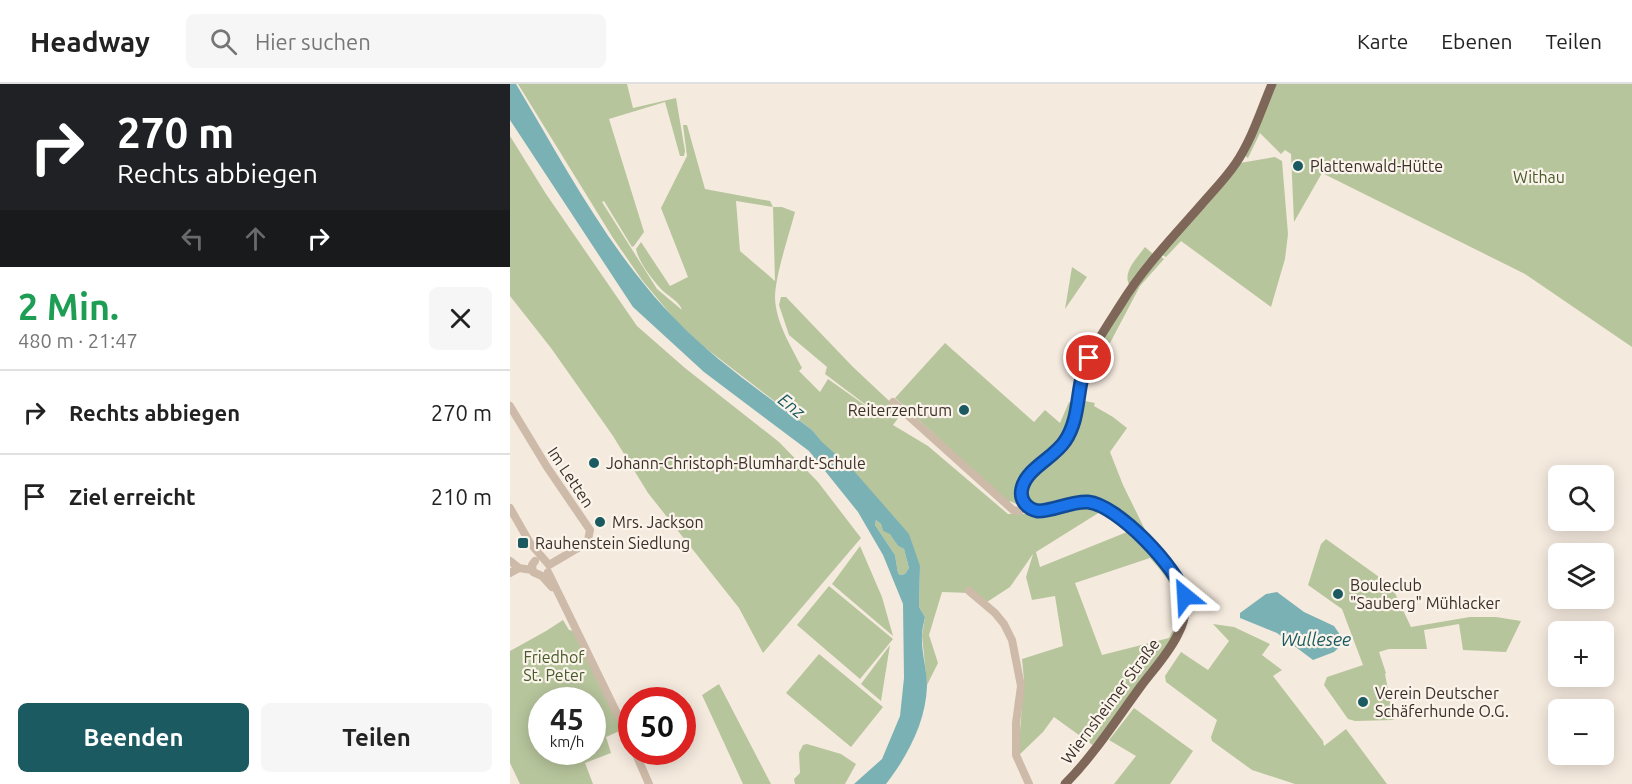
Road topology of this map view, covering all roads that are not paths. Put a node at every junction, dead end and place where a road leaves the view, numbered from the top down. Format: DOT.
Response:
graph roads {
  1 [pos="1272,84"];
  2 [pos="893,402"];
  3 [pos="510,406"];
  4 [pos="1026,505"];
  5 [pos="510,508"];
  6 [pos="510,561"];
  7 [pos="544,566"];
  8 [pos="519,568"];
  9 [pos="510,573"];
  10 [pos="969,591"];
  11 [pos="618,716"];
  12 [pos="641,765"];
  13 [pos="650,784"];
  14 [pos="1029,784"];
  15 [pos="1065,784"];
  1 -- 4 [label="main road"];
  2 -- 4 [label="street"];
  3 -- 7 [label="street, Im Letten"];
  4 -- 15 [label="main road, Wiernsheimer Straße"];
  5 -- 7 [label="street"];
  6 -- 8 [label="street"];
  7 -- 8 [label="street"];
  7 -- 11 [label="street"];
  8 -- 9 [label="street"];
  10 -- 14 [label="street"];
  12 -- 13 [label="street"];
}
